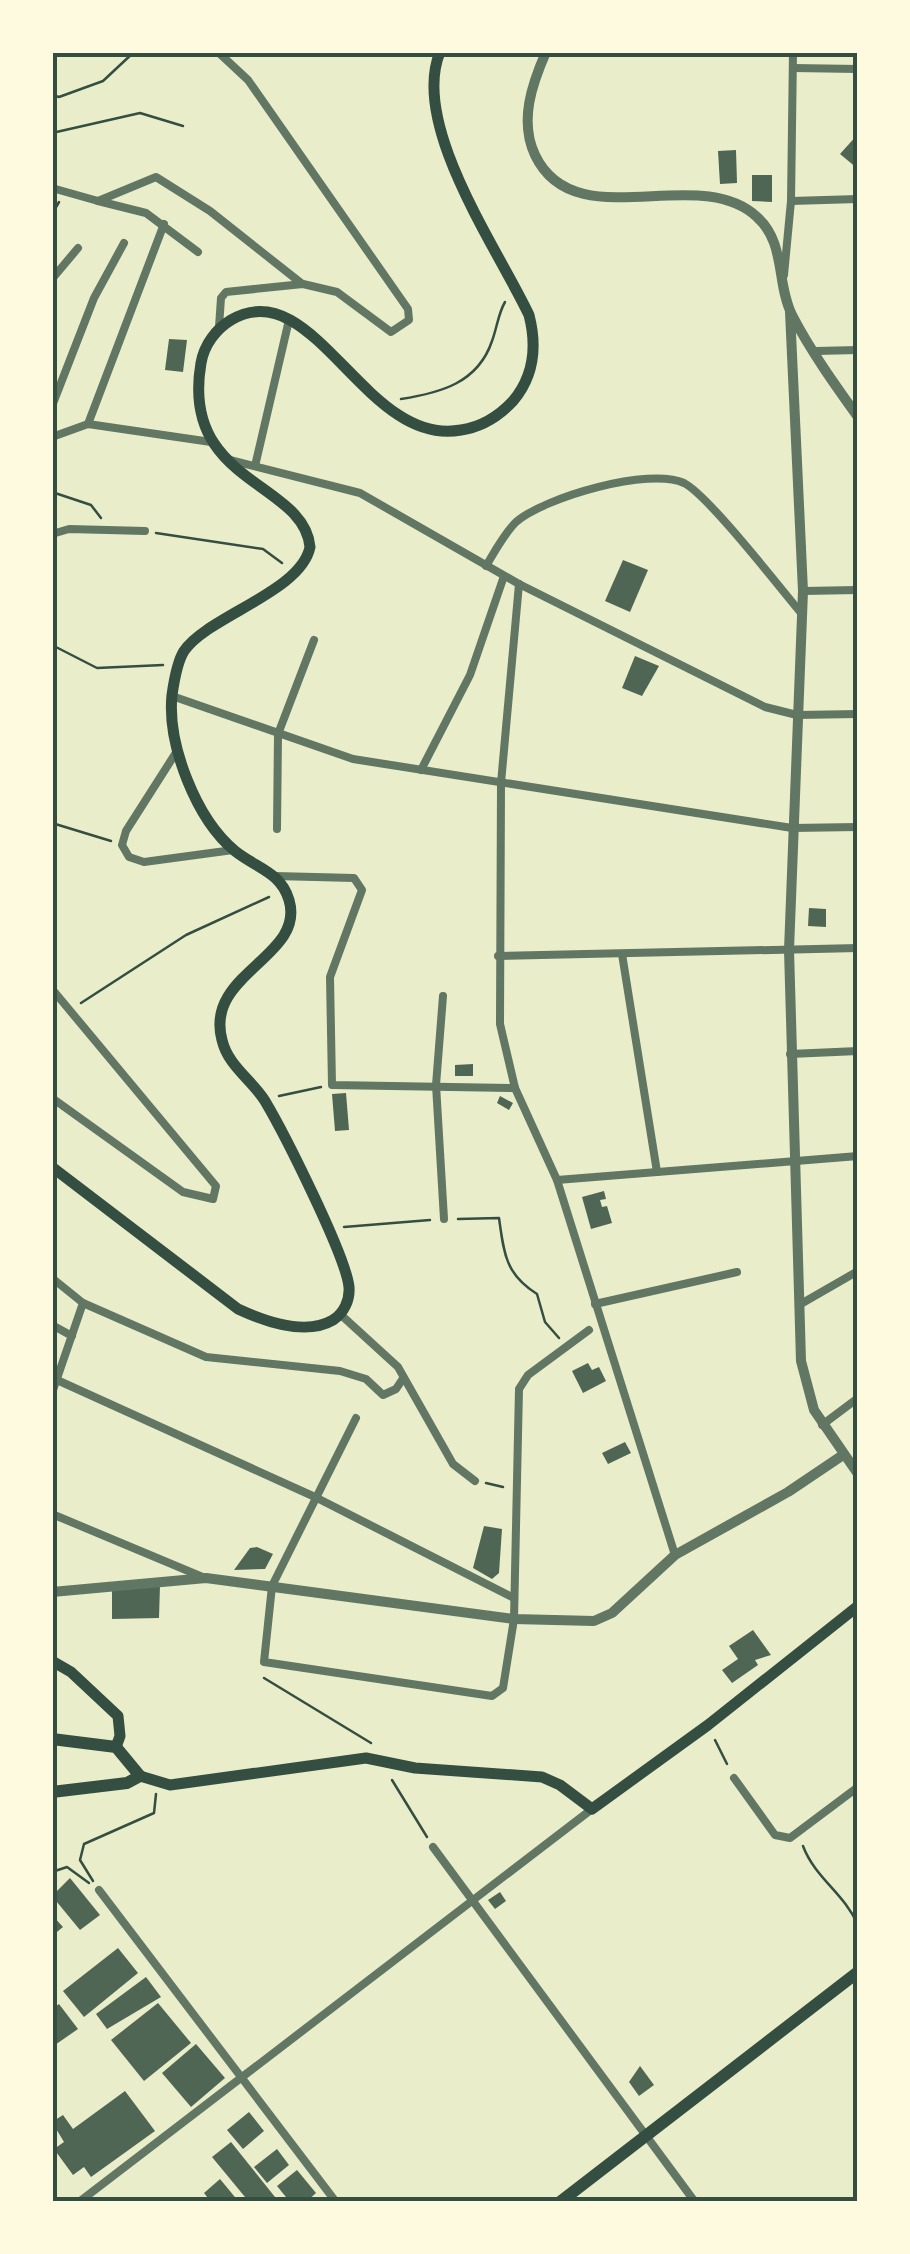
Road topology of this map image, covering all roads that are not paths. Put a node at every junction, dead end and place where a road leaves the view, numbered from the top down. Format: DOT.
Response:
graph roads {
  1 [pos="218,52"];
  2 [pos="440,52"];
  3 [pos="546,52"];
  4 [pos="793,52"];
  5 [pos="793,68"];
  6 [pos="858,69"];
  7 [pos="52,188"];
  8 [pos="858,199"];
  9 [pos="98,200"];
  10 [pos="792,202"];
  11 [pos="164,224"];
  12 [pos="124,243"];
  13 [pos="78,248"];
  14 [pos="198,252"];
  15 [pos="784,276"];
  16 [pos="52,278"];
  17 [pos="302,284"];
  18 [pos="790,312"];
  19 [pos="290,318"];
  20 [pos="219,329"];
  21 [pos="858,350"];
  22 [pos="816,351"];
  23 [pos="52,406"];
  24 [pos="858,417"];
  25 [pos="88,424"];
  26 [pos="52,436"];
  27 [pos="211,442"];
  28 [pos="225,458"];
  29 [pos="256,466"];
  30 [pos="144,531"];
  31 [pos="52,534"];
  32 [pos="486,566"];
  33 [pos="504,576"];
  34 [pos="519,584"];
  35 [pos="858,590"];
  36 [pos="803,591"];
  37 [pos="802,614"];
  38 [pos="314,640"];
  39 [pos="172,696"];
  40 [pos="858,714"];
  41 [pos="797,715"];
  42 [pos="278,734"];
  43 [pos="177,752"];
  44 [pos="421,770"];
  45 [pos="501,783"];
  46 [pos="792,828"];
  47 [pos="858,828"];
  48 [pos="277,830"];
  49 [pos="233,850"];
  50 [pos="276,876"];
  51 [pos="858,948"];
  52 [pos="789,950"];
  53 [pos="622,954"];
  54 [pos="498,956"];
  55 [pos="52,989"];
  56 [pos="444,996"];
  57 [pos="858,1051"];
  58 [pos="790,1054"];
  59 [pos="436,1084"];
  60 [pos="515,1088"];
  61 [pos="52,1098"];
  62 [pos="858,1156"];
  63 [pos="793,1163"];
  64 [pos="52,1167"];
  65 [pos="657,1172"];
  66 [pos="557,1180"];
  67 [pos="444,1219"];
  68 [pos="737,1272"];
  69 [pos="858,1272"];
  70 [pos="52,1278"];
  71 [pos="83,1304"];
  72 [pos="595,1304"];
  73 [pos="799,1305"];
  74 [pos="340,1314"];
  75 [pos="52,1325"];
  76 [pos="590,1330"];
  77 [pos="72,1336"];
  78 [pos="57,1380"];
  79 [pos="402,1380"];
  80 [pos="52,1393"];
  81 [pos="858,1398"];
  82 [pos="356,1418"];
  83 [pos="822,1425"];
  84 [pos="843,1455"];
  85 [pos="858,1474"];
  86 [pos="475,1481"];
  87 [pos="315,1497"];
  88 [pos="52,1514"];
  89 [pos="676,1555"];
  90 [pos="206,1578"];
  91 [pos="272,1586"];
  92 [pos="52,1592"];
  93 [pos="514,1598"];
  94 [pos="858,1606"];
  95 [pos="514,1619"];
  96 [pos="52,1662"];
  97 [pos="52,1739"];
  98 [pos="116,1747"];
  99 [pos="140,1776"];
  100 [pos="734,1778"];
  101 [pos="858,1787"];
  102 [pos="52,1792"];
  103 [pos="592,1809"];
  104 [pos="432,1847"];
  105 [pos="99,1890"];
  106 [pos="475,1902"];
  107 [pos="858,1972"];
  108 [pos="242,2080"];
  109 [pos="644,2135"];
  110 [pos="79,2202"];
  111 [pos="336,2202"];
  112 [pos="560,2202"];
  113 [pos="695,2202"];
  1 -- 17 [label="street"];
  2 -- 19 [label="main road"];
  3 -- 15 [label="street"];
  4 -- 5 [label="street"];
  5 -- 6 [label="street"];
  5 -- 10 [label="street"];
  7 -- 9 [label="street"];
  8 -- 10 [label="street"];
  9 -- 11 [label="street"];
  9 -- 17 [label="street"];
  10 -- 15 [label="street"];
  11 -- 14 [label="street"];
  11 -- 25 [label="street"];
  12 -- 23 [label="street"];
  13 -- 16 [label="street"];
  15 -- 18 [label="street"];
  17 -- 20 [label="street"];
  18 -- 22 [label="street"];
  18 -- 36 [label="street"];
  19 -- 20 [label="main road"];
  19 -- 29 [label="street"];
  20 -- 27 [label="main road"];
  21 -- 22 [label="street"];
  22 -- 24 [label="street"];
  25 -- 26 [label="street"];
  25 -- 27 [label="street"];
  27 -- 28 [label="main road"];
  28 -- 29 [label="street"];
  28 -- 39 [label="main road"];
  29 -- 32 [label="street"];
  30 -- 31 [label="street"];
  32 -- 33 [label="street"];
  32 -- 37 [label="street"];
  33 -- 34 [label="street"];
  33 -- 44 [label="street"];
  34 -- 41 [label="street"];
  34 -- 45 [label="street"];
  35 -- 36 [label="street"];
  36 -- 37 [label="street"];
  37 -- 41 [label="street"];
  38 -- 42 [label="street"];
  39 -- 42 [label="street"];
  39 -- 43 [label="main road"];
  40 -- 41 [label="street"];
  41 -- 46 [label="street"];
  42 -- 44 [label="street"];
  42 -- 48 [label="street"];
  43 -- 49 [label="main road"];
  43 -- 49 [label="street"];
  44 -- 45 [label="street"];
  45 -- 46 [label="street"];
  45 -- 54 [label="street"];
  46 -- 47 [label="street"];
  46 -- 52 [label="street"];
  49 -- 50 [label="main road"];
  50 -- 59 [label="street"];
  50 -- 74 [label="main road"];
  51 -- 52 [label="street"];
  52 -- 53 [label="street"];
  52 -- 58 [label="street"];
  53 -- 54 [label="street"];
  53 -- 65 [label="street"];
  54 -- 60 [label="street"];
  55 -- 61 [label="street"];
  56 -- 59 [label="street"];
  57 -- 58 [label="street"];
  58 -- 63 [label="street"];
  59 -- 60 [label="street"];
  59 -- 67 [label="street"];
  60 -- 66 [label="street"];
  62 -- 63 [label="street"];
  63 -- 65 [label="street"];
  63 -- 73 [label="street"];
  64 -- 74 [label="main road"];
  65 -- 66 [label="street"];
  66 -- 72 [label="street"];
  68 -- 72 [label="street"];
  69 -- 73 [label="street"];
  70 -- 71 [label="street"];
  71 -- 77 [label="street"];
  71 -- 79 [label="street"];
  72 -- 89 [label="street"];
  73 -- 83 [label="street"];
  74 -- 79 [label="street"];
  75 -- 77 [label="street"];
  76 -- 93 [label="street"];
  77 -- 78 [label="street"];
  78 -- 80 [label="street"];
  78 -- 87 [label="street"];
  79 -- 86 [label="street"];
  81 -- 83 [label="street"];
  82 -- 87 [label="street"];
  83 -- 84 [label="street"];
  84 -- 85 [label="street"];
  84 -- 89 [label="street"];
  87 -- 91 [label="street"];
  87 -- 93 [label="street"];
  88 -- 90 [label="street"];
  89 -- 95 [label="street"];
  90 -- 91 [label="street"];
  90 -- 92 [label="street"];
  91 -- 95 [label="street"];
  91 -- 95 [label="street"];
  93 -- 95 [label="street"];
  94 -- 103 [label="main road"];
  96 -- 98 [label="main road"];
  97 -- 98 [label="main road"];
  98 -- 99 [label="main road"];
  99 -- 102 [label="main road"];
  99 -- 103 [label="main road"];
  100 -- 101 [label="street"];
  103 -- 106 [label="street"];
  104 -- 106 [label="street"];
  105 -- 108 [label="street"];
  106 -- 108 [label="street"];
  106 -- 109 [label="street"];
  107 -- 109 [label="main road"];
  108 -- 110 [label="street"];
  108 -- 111 [label="street"];
  109 -- 112 [label="main road"];
  109 -- 113 [label="street"];
}
